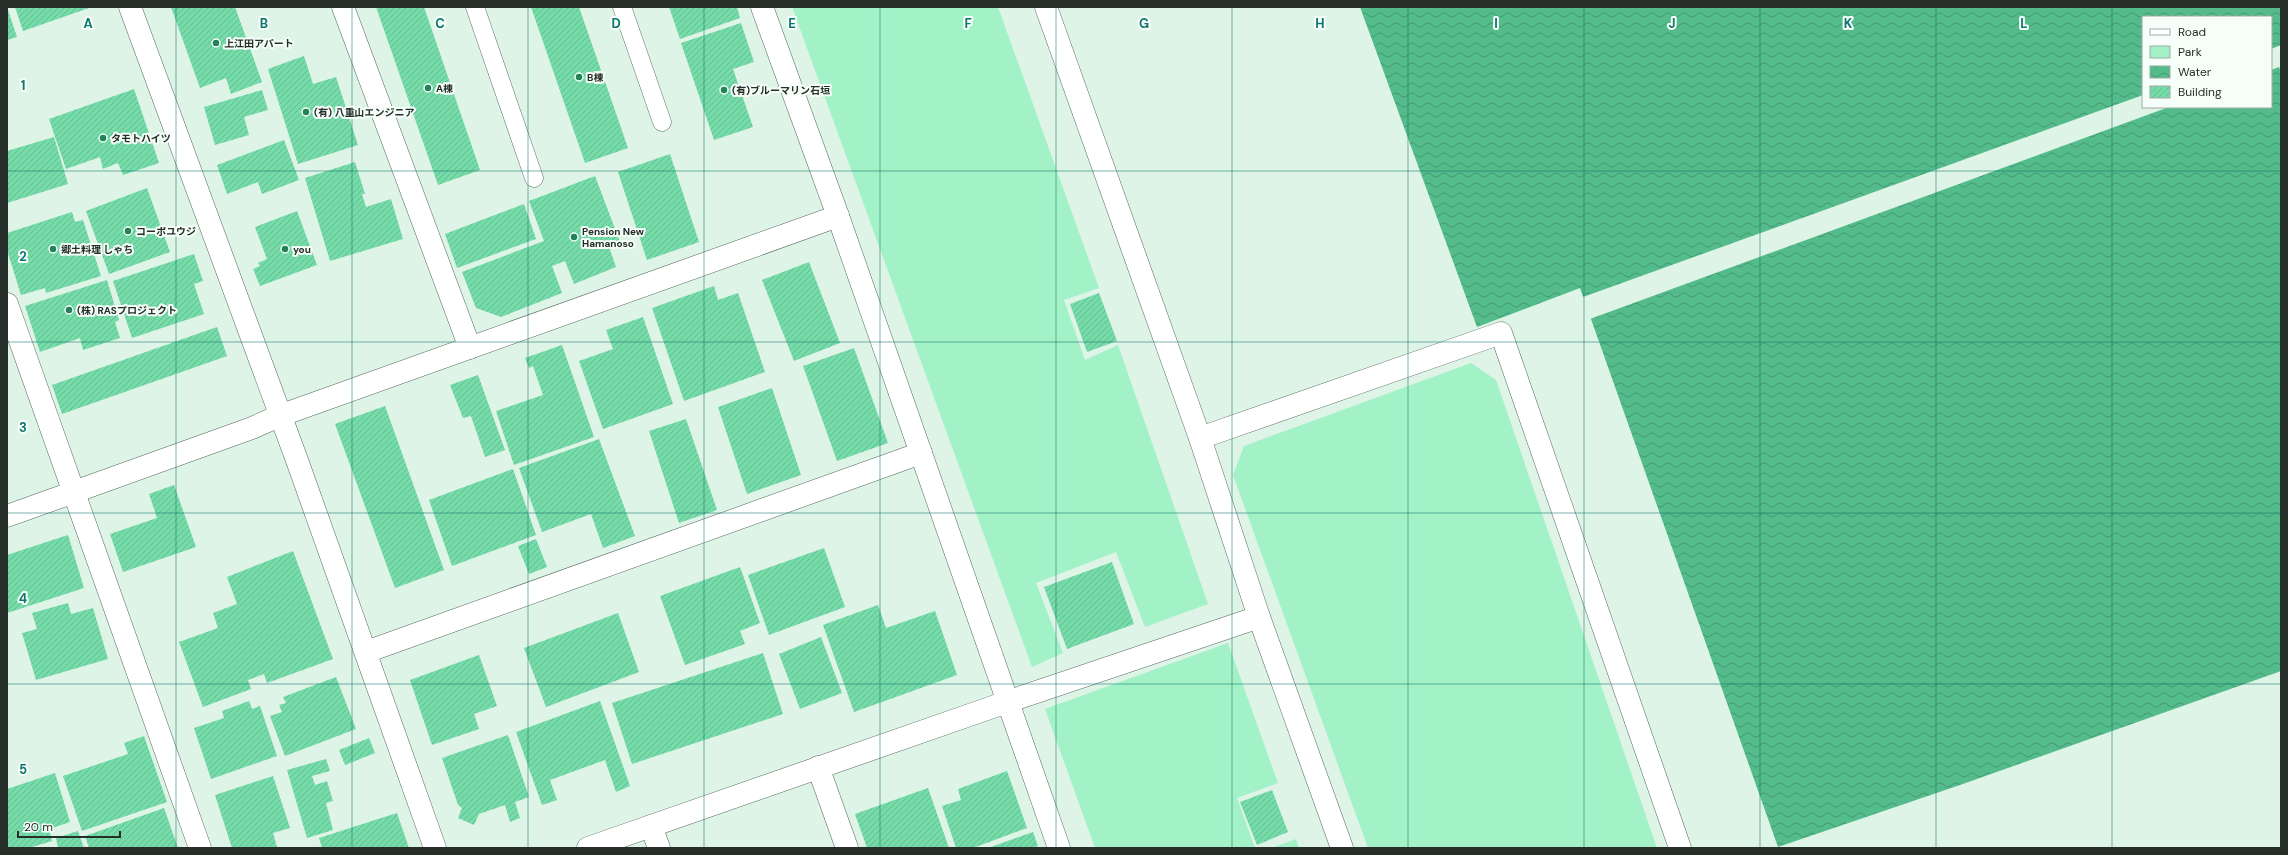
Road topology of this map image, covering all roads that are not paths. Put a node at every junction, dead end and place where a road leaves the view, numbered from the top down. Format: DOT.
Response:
graph roads {
  1 [pos="130,7"];
  2 [pos="343,7"];
  3 [pos="475,7"];
  4 [pos="622,7"];
  5 [pos="762,7"];
  6 [pos="1046,7"];
  7 [pos="662,122"];
  8 [pos="534,178"];
  9 [pos="838,216"];
  10 [pos="7,304"];
  11 [pos="470,348"];
  12 [pos="279,416"];
  13 [pos="1200,438"];
  14 [pos="921,453"];
  15 [pos="75,493"];
  16 [pos="7,516"];
  17 [pos="1259,617"];
  18 [pos="366,652"];
  19 [pos="1007,702"];
  20 [pos="818,766"];
  21 [pos="651,826"];
  22 [pos="200,848"];
  23 [pos="435,848"];
  24 [pos="588,848"];
  25 [pos="659,848"];
  26 [pos="847,848"];
  27 [pos="1059,848"];
  28 [pos="1342,848"];
  29 [pos="1680,848"];
  1 -- 12 [label="street"];
  2 -- 11 [label="street"];
  3 -- 8 [label="lane"];
  4 -- 7 [label="lane"];
  5 -- 9 [label="street"];
  6 -- 13 [label="street"];
  9 -- 11 [label="street"];
  9 -- 14 [label="street"];
  10 -- 15 [label="street"];
  11 -- 12 [label="street"];
  12 -- 15 [label="street"];
  12 -- 18 [label="street"];
  13 -- 17 [label="street"];
  13 -- 29 [label="street"];
  14 -- 18 [label="street"];
  14 -- 19 [label="street"];
  15 -- 16 [label="street"];
  15 -- 22 [label="street"];
  17 -- 19 [label="street"];
  17 -- 28 [label="street"];
  18 -- 23 [label="street"];
  19 -- 20 [label="street"];
  19 -- 27 [label="street"];
  20 -- 21 [label="street"];
  20 -- 26 [label="street"];
  21 -- 24 [label="street"];
  21 -- 25 [label="street"];
}
